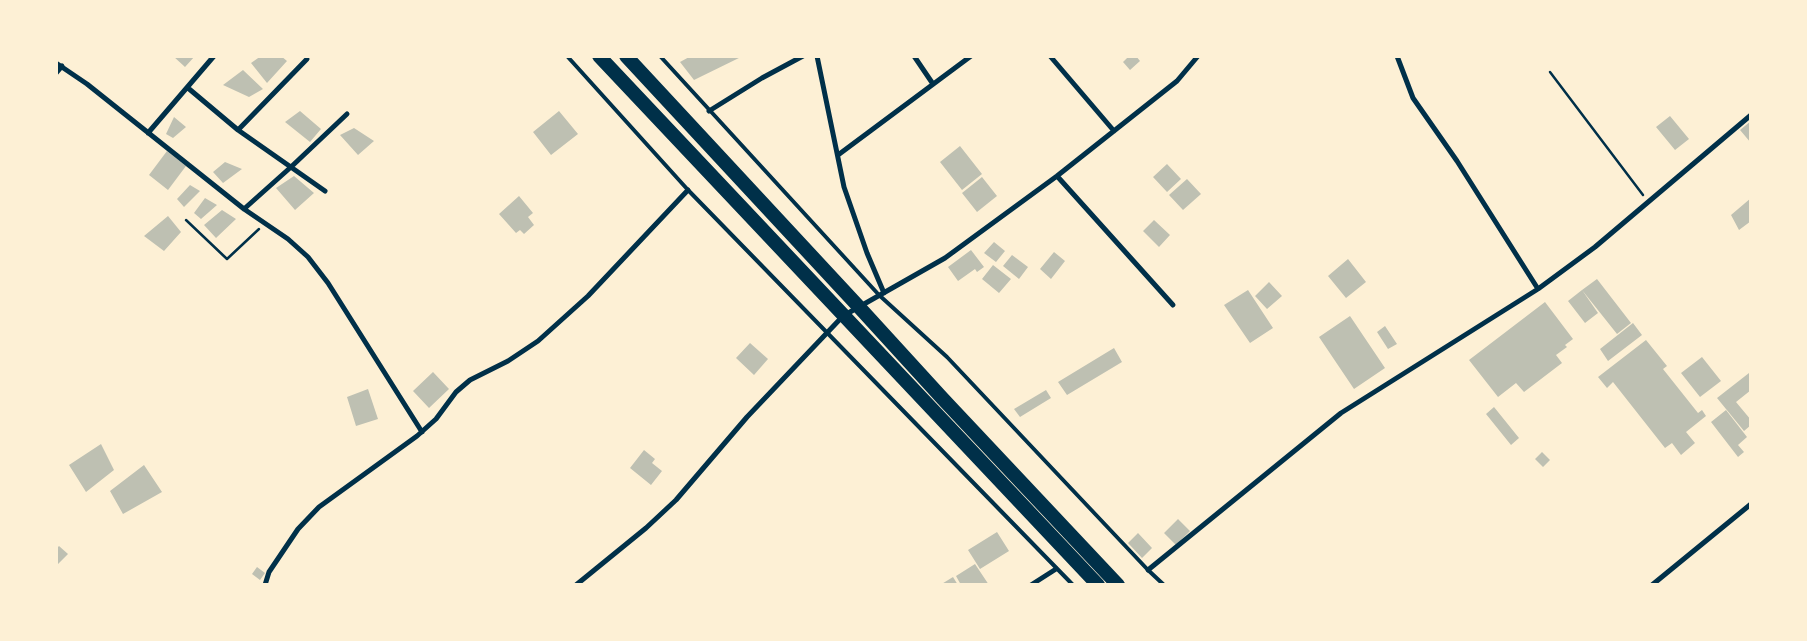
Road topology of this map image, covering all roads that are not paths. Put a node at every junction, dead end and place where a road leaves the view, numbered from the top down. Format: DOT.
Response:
graph roads {
  1 [pos="214,56"];
  2 [pos="568,56"];
  3 [pos="599,56"];
  4 [pos="626,56"];
  5 [pos="660,56"];
  6 [pos="803,56"];
  7 [pos="817,56"];
  8 [pos="914,56"];
  9 [pos="971,56"];
  10 [pos="1050,56"];
  11 [pos="1198,56"];
  12 [pos="1397,56"];
  13 [pos="307,59"];
  14 [pos="56,63"];
  15 [pos="62,66"];
  16 [pos="56,73"];
  17 [pos="934,84"];
  18 [pos="188,88"];
  19 [pos="709,111"];
  20 [pos="346,114"];
  21 [pos="1751,115"];
  22 [pos="238,130"];
  23 [pos="1114,131"];
  24 [pos="148,133"];
  25 [pos="838,154"];
  26 [pos="291,167"];
  27 [pos="1057,176"];
  28 [pos="688,190"];
  29 [pos="325,191"];
  30 [pos="244,209"];
  31 [pos="1538,290"];
  32 [pos="882,294"];
  33 [pos="1173,305"];
  34 [pos="859,307"];
  35 [pos="844,316"];
  36 [pos="827,333"];
  37 [pos="422,432"];
  38 [pos="1751,504"];
  39 [pos="1056,568"];
  40 [pos="1148,570"];
  41 [pos="265,585"];
  42 [pos="576,585"];
  43 [pos="1032,585"];
  44 [pos="1073,585"];
  45 [pos="1098,585"];
  46 [pos="1118,585"];
  47 [pos="1164,585"];
  48 [pos="1652,585"];
  1 -- 18 [label="street"];
  2 -- 28 [label="lane"];
  3 -- 35 [label="highway"];
  4 -- 34 [label="highway"];
  5 -- 19 [label="lane"];
  6 -- 19 [label="street"];
  7 -- 25 [label="street"];
  8 -- 17 [label="street"];
  9 -- 17 [label="street"];
  10 -- 23 [label="street"];
  11 -- 23 [label="street"];
  12 -- 31 [label="street"];
  13 -- 22 [label="street"];
  14 -- 15 [label="street"];
  15 -- 16 [label="street"];
  15 -- 24 [label="street"];
  17 -- 25 [label="street"];
  18 -- 22 [label="street"];
  18 -- 24 [label="street"];
  19 -- 32 [label="lane"];
  20 -- 26 [label="street"];
  21 -- 31 [label="street"];
  22 -- 26 [label="street"];
  23 -- 27 [label="street"];
  24 -- 30 [label="street"];
  25 -- 32 [label="street"];
  26 -- 29 [label="street"];
  26 -- 30 [label="street"];
  27 -- 32 [label="street"];
  27 -- 33 [label="street"];
  28 -- 36 [label="lane"];
  28 -- 37 [label="street"];
  30 -- 37 [label="street"];
  31 -- 40 [label="street"];
  32 -- 34 [label="street"];
  32 -- 40 [label="lane"];
  34 -- 35 [label="street"];
  34 -- 46 [label="highway"];
  35 -- 36 [label="street"];
  35 -- 45 [label="highway"];
  36 -- 39 [label="lane"];
  36 -- 42 [label="street"];
  37 -- 41 [label="street"];
  38 -- 48 [label="street"];
  39 -- 43 [label="street"];
  39 -- 44 [label="lane"];
  40 -- 47 [label="lane"];
}
